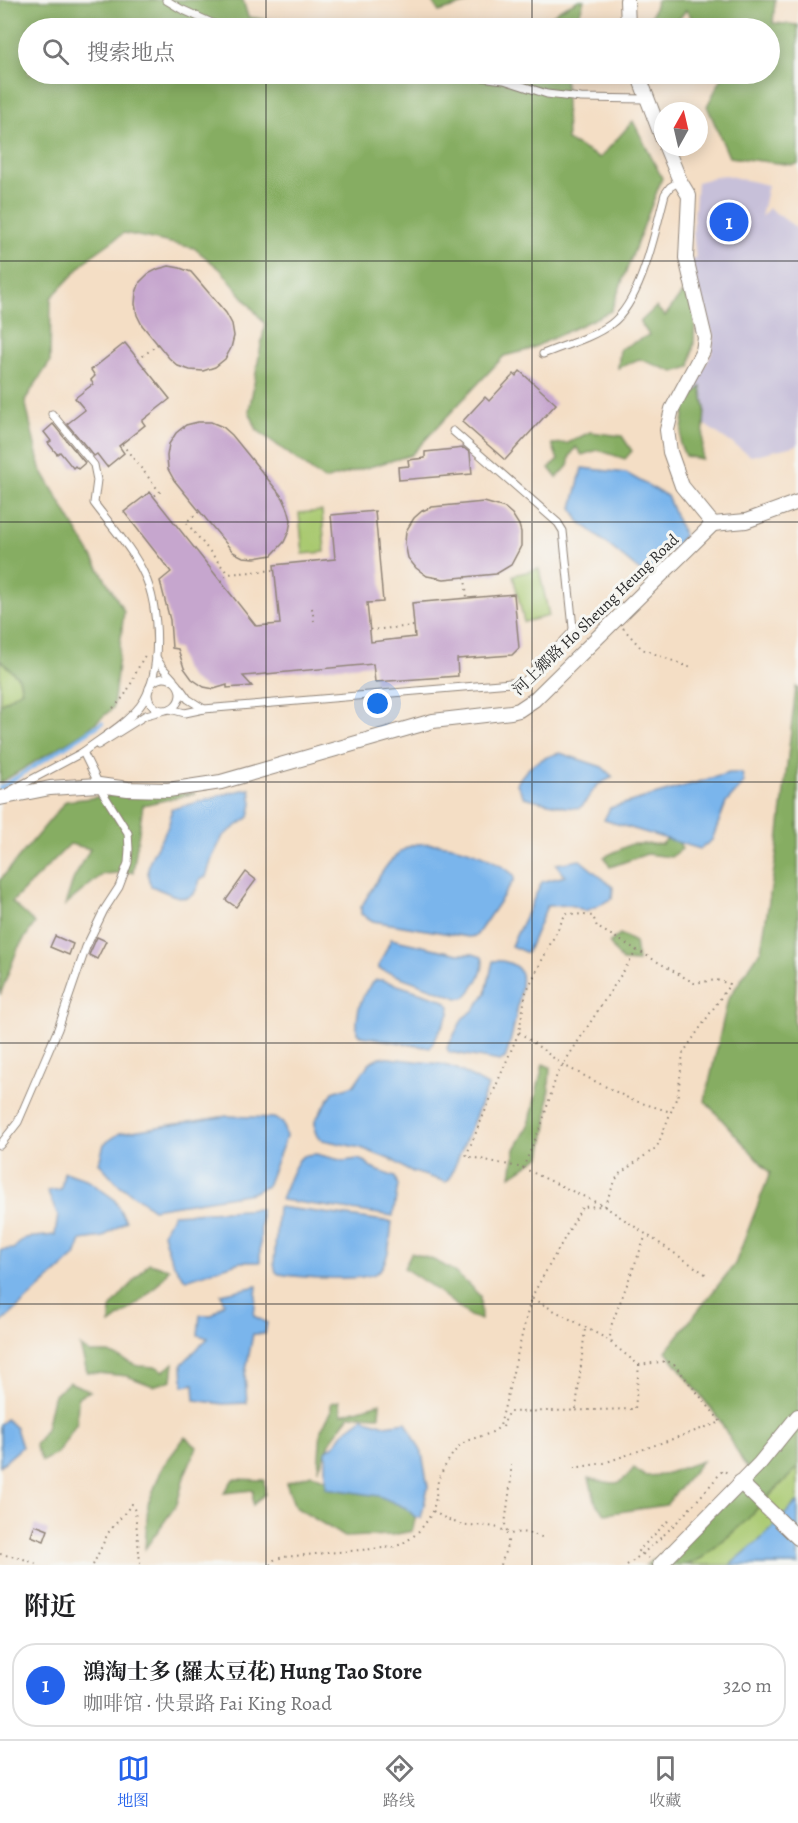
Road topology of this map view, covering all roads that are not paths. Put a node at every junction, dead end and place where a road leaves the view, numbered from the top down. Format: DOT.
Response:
graph roads {
  1 [pos="166,0"];
  2 [pos="627,0"];
  3 [pos="201,18"];
  4 [pos="628,18"];
  5 [pos="517,84"];
  6 [pos="641,84"];
  7 [pos="646,99"];
  8 [pos="654,118"];
  9 [pos="670,156"];
  10 [pos="680,181"];
  11 [pos="543,354"];
  12 [pos="52,414"];
  13 [pos="453,431"];
  14 [pos="798,502"];
  15 [pos="712,524"];
  16 [pos="156,655"];
  17 [pos="177,684"];
  18 [pos="149,689"];
  19 [pos="204,709"];
  20 [pos="167,710"];
  21 [pos="83,752"];
  22 [pos="99,785"];
  23 [pos="0,797"];
  24 [pos="0,1145"];
  25 [pos="798,1416"];
  26 [pos="744,1487"];
  27 [pos="798,1538"];
  28 [pos="655,1562"];
  1 -- 3 [label="lane"];
  2 -- 4 [label="street"];
  5 -- 7 [label="lane"];
  6 -- 7 [label="street"];
  7 -- 8 [label="street"];
  9 -- 10 [label="street"];
  10 -- 11 [label="lane"];
  10 -- 15 [label="street"];
  12 -- 16 [label="lane"];
  13 -- 19 [label="lane"];
  14 -- 15 [label="street"];
  15 -- 22 [label="street, 河上鄉路 Ho Sheung Heung Road"];
  16 -- 17 [label="lane"];
  16 -- 18 [label="lane"];
  17 -- 18 [label="lane"];
  17 -- 19 [label="lane"];
  17 -- 20 [label="lane"];
  18 -- 20 [label="lane"];
  18 -- 21 [label="lane"];
  19 -- 20 [label="lane"];
  20 -- 21 [label="lane"];
  21 -- 22 [label="lane"];
  21 -- 23 [label="lane"];
  22 -- 23 [label="street, 河上鄉路 Ho Sheung Heung Road"];
  22 -- 24 [label="lane"];
  25 -- 26 [label="street"];
  26 -- 27 [label="street"];
  26 -- 28 [label="street"];
}
